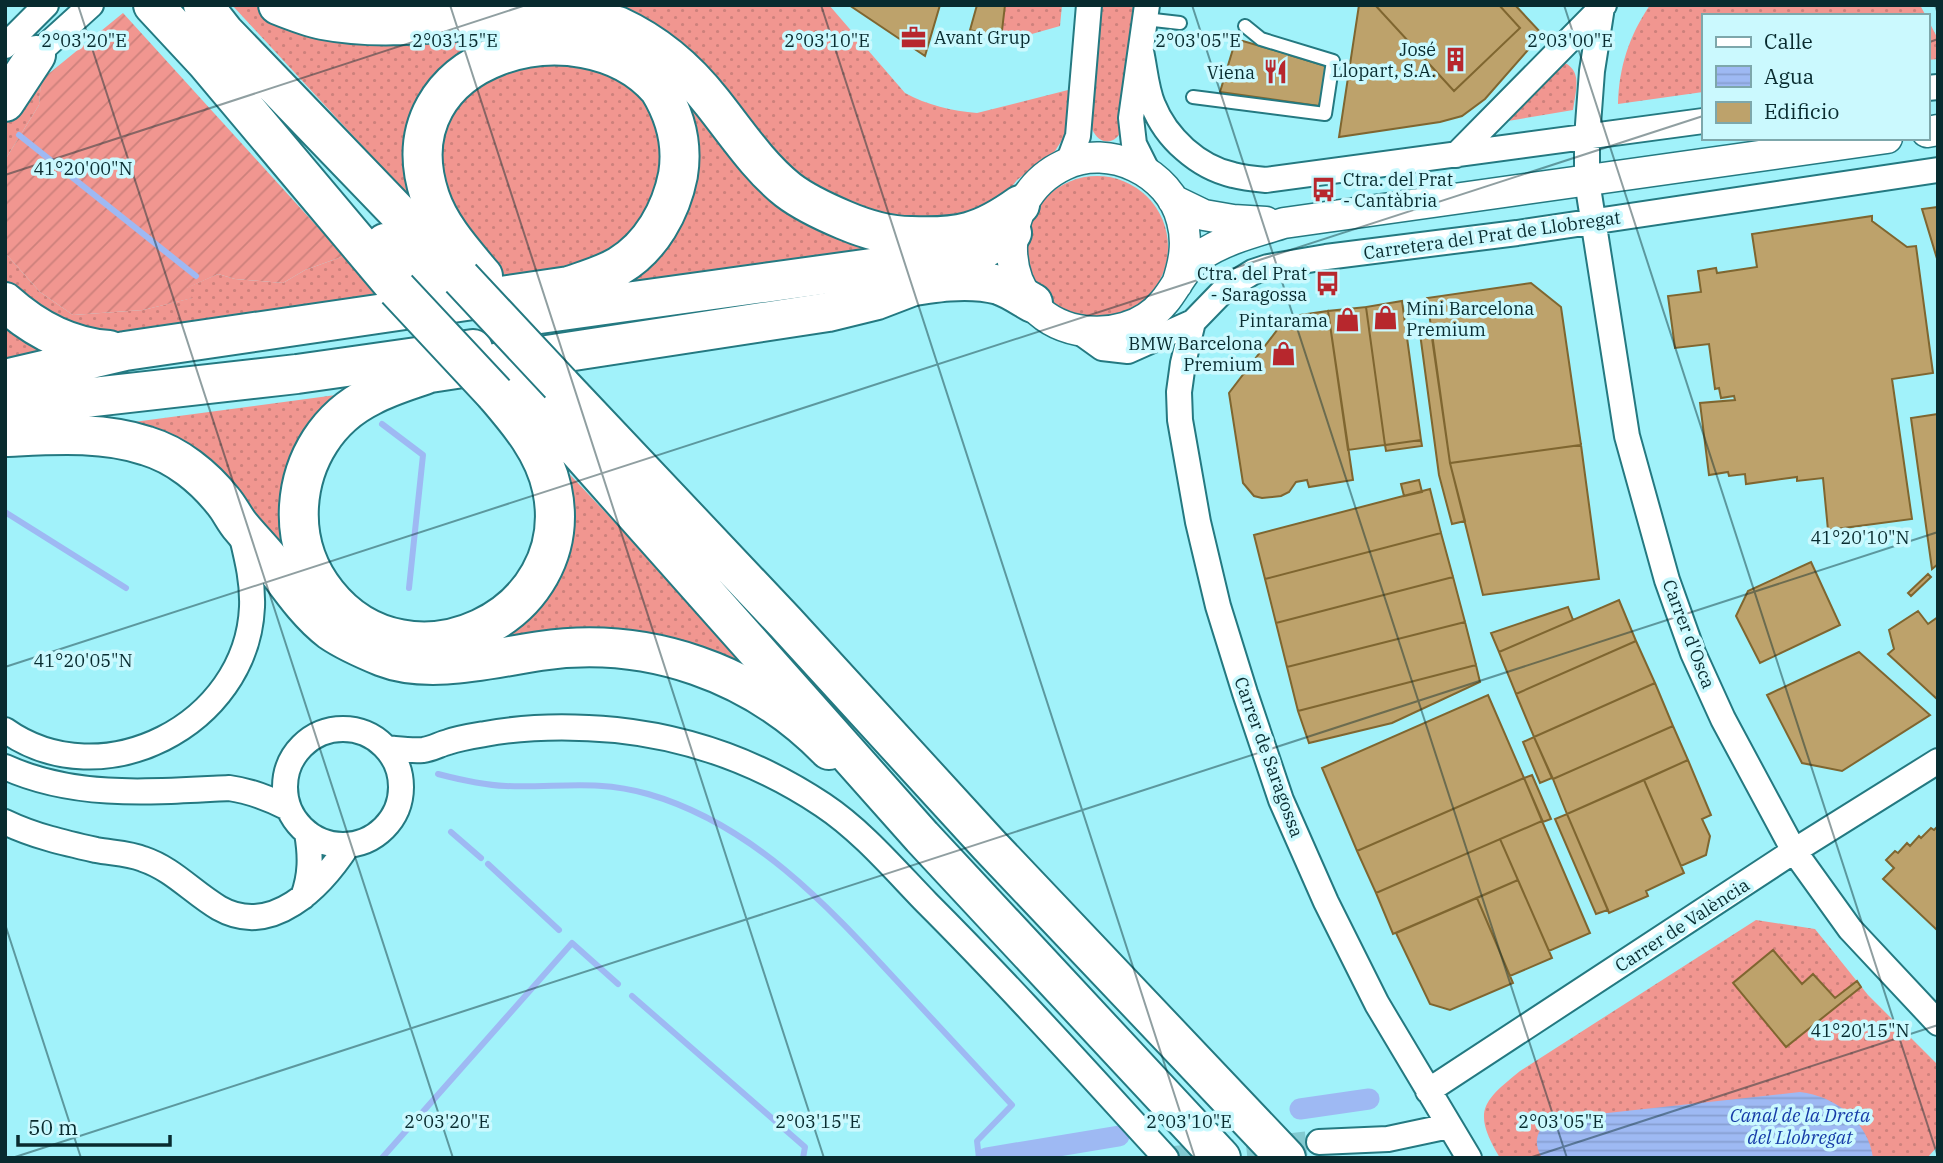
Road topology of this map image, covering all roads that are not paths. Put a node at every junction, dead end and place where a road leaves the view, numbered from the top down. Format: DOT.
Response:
graph roads {
  1 [pos="47,5"];
  2 [pos="91,5"];
  3 [pos="153,5"];
  4 [pos="202,5"];
  5 [pos="278,5"];
  6 [pos="1089,5"];
  7 [pos="1603,6"];
  8 [pos="1146,12"];
  9 [pos="1180,23"];
  10 [pos="1245,26"];
  11 [pos="21,50"];
  12 [pos="1141,51"];
  13 [pos="5,83"];
  14 [pos="1193,97"];
  15 [pos="5,102"];
  16 [pos="1702,121"];
  17 [pos="1587,138"];
  18 [pos="1872,140"];
  19 [pos="1457,155"];
  20 [pos="1068,163"];
  21 [pos="1938,170"];
  22 [pos="1149,174"];
  23 [pos="1587,181"];
  24 [pos="1173,200"];
  25 [pos="1016,219"];
  26 [pos="1594,222"];
  27 [pos="1284,223"];
  28 [pos="441,282"];
  29 [pos="1177,284"];
  30 [pos="911,287"];
  31 [pos="5,302"];
  32 [pos="1032,303"];
  33 [pos="1193,323"];
  34 [pos="1077,330"];
  35 [pos="125,351"];
  36 [pos="430,373"];
  37 [pos="5,382"];
  38 [pos="540,387"];
  39 [pos="5,407"];
  40 [pos="5,422"];
  41 [pos="5,438"];
  42 [pos="239,526"];
  43 [pos="5,730"];
  44 [pos="386,748"];
  45 [pos="425,750"];
  46 [pos="1938,761"];
  47 [pos="5,767"];
  48 [pos="400,777"];
  49 [pos="288,808"];
  50 [pos="5,822"];
  51 [pos="307,833"];
  52 [pos="922,837"];
  53 [pos="348,845"];
  54 [pos="1794,852"];
  55 [pos="303,897"];
  56 [pos="1938,1023"];
  57 [pos="1428,1091"];
  58 [pos="1449,1126"];
  59 [pos="1302,1150"];
  60 [pos="1166,1158"];
  61 [pos="1221,1158"];
  62 [pos="1469,1158"];
  1 -- 11 [label="street"];
  2 -- 11 [label="street"];
  3 -- 28 [label="highway"];
  4 -- 28 [label="highway"];
  5 -- 25 [label="highway"];
  6 -- 20 [label="street"];
  7 -- 17 [label="street, Carrer d'Osca"];
  7 -- 19 [label="street"];
  8 -- 9 [label="lane"];
  8 -- 12 [label="street"];
  10 -- 14 [label="lane"];
  11 -- 13 [label="street"];
  11 -- 15 [label="highway"];
  12 -- 19 [label="street"];
  12 -- 22 [label="street"];
  16 -- 17 [label="street"];
  17 -- 19 [label="street"];
  17 -- 23 [label="street, Carrer d'Osca"];
  18 -- 23 [label="street"];
  20 -- 22 [label="street"];
  20 -- 25 [label="street"];
  21 -- 26 [label="street, Carretera del Prat de Llobregat"];
  22 -- 24 [label="street"];
  23 -- 26 [label="street, Carrer d'Osca"];
  23 -- 27 [label="street"];
  24 -- 27 [label="street"];
  24 -- 29 [label="street"];
  25 -- 32 [label="street"];
  25 -- 37 [label="highway"];
  26 -- 33 [label="street, Carretera del Prat de Llobregat"];
  26 -- 54 [label="street, Carrer d'Osca"];
  27 -- 29 [label="street"];
  28 -- 35 [label="highway"];
  28 -- 38 [label="highway"];
  29 -- 34 [label="street"];
  30 -- 32 [label="highway"];
  30 -- 36 [label="highway"];
  30 -- 39 [label="highway"];
  31 -- 35 [label="highway"];
  32 -- 34 [label="street"];
  33 -- 34 [label="street, Carretera del Prat de Llobregat"];
  33 -- 57 [label="street, Carrer de Saragossa"];
  35 -- 37 [label="highway"];
  36 -- 38 [label="highway"];
  36 -- 40 [label="highway"];
  38 -- 52 [label="highway"];
  38 -- 59 [label="highway"];
  41 -- 42 [label="highway"];
  42 -- 43 [label="street"];
  42 -- 52 [label="highway"];
  44 -- 45 [label="street"];
  44 -- 48 [label="street"];
  44 -- 49 [label="street"];
  45 -- 48 [label="street"];
  45 -- 60 [label="street"];
  46 -- 54 [label="street, Carrer de València"];
  47 -- 49 [label="street"];
  48 -- 53 [label="street"];
  49 -- 51 [label="street"];
  50 -- 55 [label="street"];
  51 -- 53 [label="street"];
  51 -- 55 [label="street"];
  52 -- 61 [label="highway"];
  53 -- 55 [label="street"];
  54 -- 56 [label="street, Carrer d'Osca"];
  54 -- 57 [label="street, Carrer de València"];
  57 -- 58 [label="street, Carrer de Saragossa"];
  58 -- 59 [label="street"];
  58 -- 62 [label="street, Carrer de Saragossa"];
}
